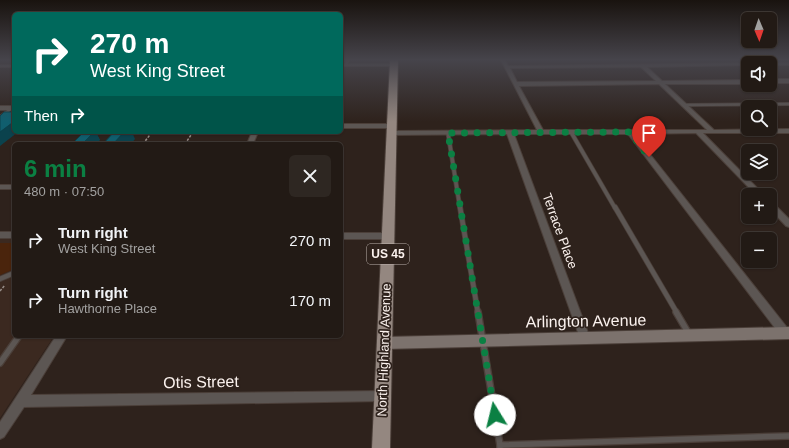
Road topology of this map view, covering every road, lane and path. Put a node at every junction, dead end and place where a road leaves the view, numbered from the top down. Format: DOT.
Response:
graph roads {
  1 [pos="393,81"];
  2 [pos="514,81"];
  3 [pos="777,81"];
  4 [pos="789,81"];
  5 [pos="661,82"];
  6 [pos="741,82"];
  7 [pos="516,84"];
  8 [pos="789,104"];
  9 [pos="684,105"];
  10 [pos="0,108"];
  11 [pos="12,108"];
  12 [pos="12,109"];
  13 [pos="0,117"];
  14 [pos="343,126"];
  15 [pos="392,130"];
  16 [pos="697,131"];
  17 [pos="712,131"];
  18 [pos="789,131"];
  19 [pos="510,132"];
  20 [pos="541,132"];
  21 [pos="571,132"];
  22 [pos="630,132"];
  23 [pos="448,133"];
  24 [pos="0,186"];
  25 [pos="12,187"];
  26 [pos="753,188"];
  27 [pos="777,212"];
  28 [pos="789,224"];
  29 [pos="0,235"];
  30 [pos="12,235"];
  31 [pos="343,236"];
  32 [pos="388,236"];
  33 [pos="12,274"];
  34 [pos="0,279"];
  35 [pos="787,333"];
  36 [pos="690,336"];
  37 [pos="18,338"];
  38 [pos="61,338"];
  39 [pos="585,338"];
  40 [pos="483,341"];
  41 [pos="384,343"];
  42 [pos="0,363"];
  43 [pos="383,396"];
  44 [pos="20,401"];
  45 [pos="0,433"];
  46 [pos="789,436"];
  47 [pos="500,447"];
  48 [pos="381,448"];
  1 -- 15 [label="main road, North Highland Avenue / US 45"];
  2 -- 7 [label="street"];
  3 -- 4 [label="street"];
  5 -- 6 [label="street"];
  5 -- 7 [label="street"];
  5 -- 9 [label="street"];
  7 -- 20 [label="street"];
  8 -- 9 [label="lane"];
  9 -- 17 [label="street"];
  10 -- 11 [label="street"];
  12 -- 13 [label="lane"];
  14 -- 15 [label="street"];
  15 -- 23 [label="street"];
  15 -- 32 [label="main road, North Highland Avenue / US 45"];
  16 -- 17 [label="street"];
  16 -- 22 [label="street"];
  16 -- 26 [label="street"];
  17 -- 18 [label="street"];
  19 -- 20 [label="street"];
  19 -- 23 [label="street"];
  19 -- 39 [label="street, Terrace Place"];
  20 -- 21 [label="street"];
  21 -- 22 [label="street"];
  21 -- 36 [label="lane"];
  22 -- 35 [label="street"];
  23 -- 40 [label="lane"];
  24 -- 25 [label="street"];
  27 -- 28 [label="street"];
  29 -- 30 [label="street"];
  31 -- 32 [label="street"];
  32 -- 41 [label="main road, North Highland Avenue / US 45"];
  33 -- 34 [label="lane"];
  35 -- 36 [label="street, Arlington Avenue"];
  36 -- 39 [label="street, Arlington Avenue"];
  37 -- 42 [label="lane"];
  38 -- 44 [label="street"];
  39 -- 40 [label="street, Arlington Avenue"];
  40 -- 41 [label="street, Arlington Avenue"];
  40 -- 47 [label="lane"];
  41 -- 43 [label="main road, North Highland Avenue / US 45"];
  43 -- 44 [label="street, Otis Street"];
  43 -- 48 [label="main road, North Highland Avenue / US 45"];
  44 -- 45 [label="street"];
  46 -- 47 [label="lane"];
}
